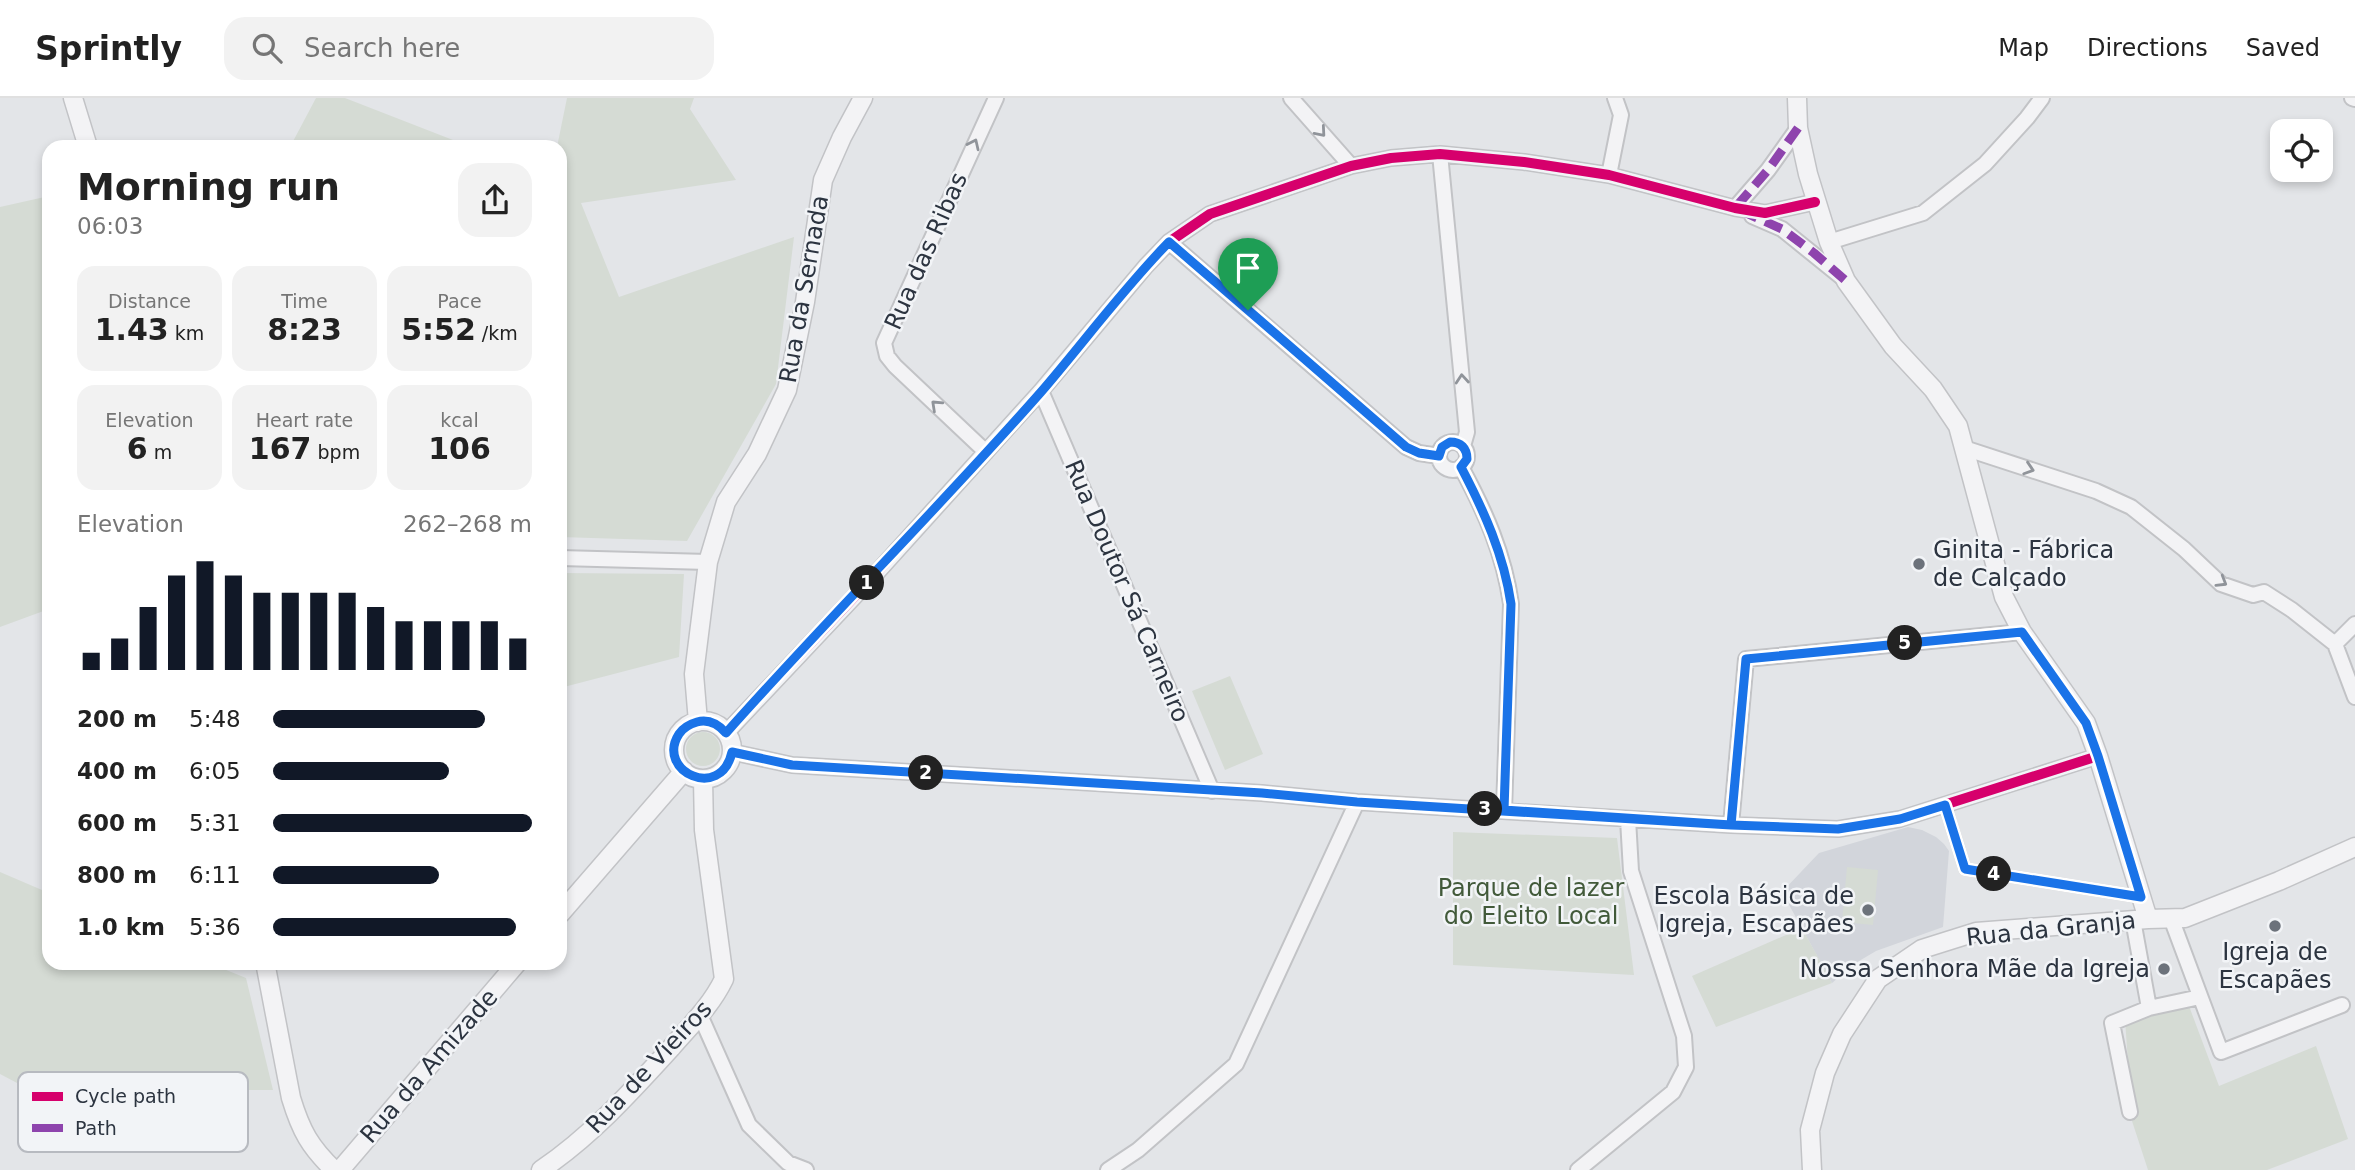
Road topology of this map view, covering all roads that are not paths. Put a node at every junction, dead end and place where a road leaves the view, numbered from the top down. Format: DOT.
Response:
graph roads {
  1 [pos="73,98"];
  2 [pos="863,98"];
  3 [pos="996,98"];
  4 [pos="1291,98"];
  5 [pos="1615,98"];
  6 [pos="1797,98"];
  7 [pos="2042,98"];
  8 [pos="1798,128"];
  9 [pos="86,140"];
  10 [pos="1440,153"];
  11 [pos="1351,166"];
  12 [pos="1609,175"];
  13 [pos="1815,202"];
  14 [pos="1735,208"];
  15 [pos="1169,242"];
  16 [pos="1829,242"];
  17 [pos="1846,281"];
  18 [pos="1041,391"];
  19 [pos="1463,446"];
  20 [pos="1964,448"];
  21 [pos="986,452"];
  22 [pos="1439,456"];
  23 [pos="1461,467"];
  24 [pos="567,558"];
  25 [pos="708,562"];
  26 [pos="2355,624"];
  27 [pos="2022,632"];
  28 [pos="2335,644"];
  29 [pos="2355,697"];
  30 [pos="698,722"];
  31 [pos="726,733"];
  32 [pos="732,752"];
  33 [pos="2098,756"];
  34 [pos="684,771"];
  35 [pos="703,779"];
  36 [pos="1212,791"];
  37 [pos="1357,802"];
  38 [pos="1945,805"];
  39 [pos="1504,810"];
  40 [pos="1628,818"];
  41 [pos="1731,825"];
  42 [pos="2355,846"];
  43 [pos="2141,897"];
  44 [pos="567,906"];
  45 [pos="2171,918"];
  46 [pos="2140,919"];
  47 [pos="267,970"];
  48 [pos="511,970"];
  49 [pos="2200,997"];
  50 [pos="2342,1004"];
  51 [pos="2149,1007"];
  52 [pos="700,1015"];
  53 [pos="2130,1112"];
  54 [pos="334,1170"];
  55 [pos="340,1170"];
  56 [pos="541,1170"];
  57 [pos="806,1170"];
  58 [pos="1108,1170"];
  59 [pos="1578,1170"];
  60 [pos="1812,1170"];
  1 -- 9 [label="street"];
  2 -- 25 [label="street, Rua da Sernada"];
  21 -- 3 [label="street, Rua das Ribas, one-way"];
  4 -- 11 [label="street, one-way"];
  5 -- 12 [label="street"];
  6 -- 8 [label="street"];
  7 -- 16 [label="street"];
  8 -- 13 [label="street"];
  8 -- 14 [label="street"];
  10 -- 11 [label="street"];
  10 -- 12 [label="street"];
  19 -- 10 [label="street, one-way"];
  11 -- 15 [label="street"];
  12 -- 14 [label="street"];
  13 -- 14 [label="street"];
  13 -- 16 [label="street"];
  14 -- 17 [label="street"];
  15 -- 18 [label="street"];
  15 -- 22 [label="street"];
  16 -- 17 [label="street"];
  17 -- 20 [label="street"];
  18 -- 21 [label="street"];
  18 -- 36 [label="street, Rua Doutor Sá Carneiro"];
  19 -- 22 [label="street"];
  19 -- 23 [label="street"];
  20 -- 27 [label="street"];
  20 -- 28 [label="street, one-way"];
  21 -- 31 [label="street"];
  22 -- 23 [label="street"];
  23 -- 39 [label="street"];
  24 -- 25 [label="street"];
  25 -- 30 [label="street, Rua da Sernada"];
  26 -- 28 [label="street"];
  27 -- 33 [label="street"];
  27 -- 41 [label="street"];
  28 -- 29 [label="street"];
  30 -- 31 [label="street"];
  30 -- 34 [label="street"];
  31 -- 32 [label="street"];
  32 -- 35 [label="street"];
  32 -- 36 [label="street"];
  33 -- 38 [label="street"];
  33 -- 43 [label="street"];
  34 -- 35 [label="street"];
  34 -- 44 [label="street"];
  35 -- 52 [label="street, Rua de Vieiros"];
  36 -- 37 [label="street"];
  37 -- 39 [label="street"];
  37 -- 58 [label="street"];
  38 -- 41 [label="street"];
  38 -- 43 [label="street"];
  39 -- 40 [label="street"];
  40 -- 41 [label="street"];
  40 -- 59 [label="street"];
  42 -- 45 [label="street, Rua da Granja"];
  43 -- 46 [label="street"];
  45 -- 46 [label="street, Rua da Granja"];
  45 -- 49 [label="street"];
  46 -- 51 [label="street"];
  46 -- 60 [label="street, Rua da Granja"];
  47 -- 54 [label="street"];
  48 -- 55 [label="street, Rua da Amizade"];
  49 -- 50 [label="street"];
  49 -- 51 [label="street"];
  51 -- 53 [label="street"];
  52 -- 56 [label="street, Rua de Vieiros"];
  52 -- 57 [label="street"];
}
